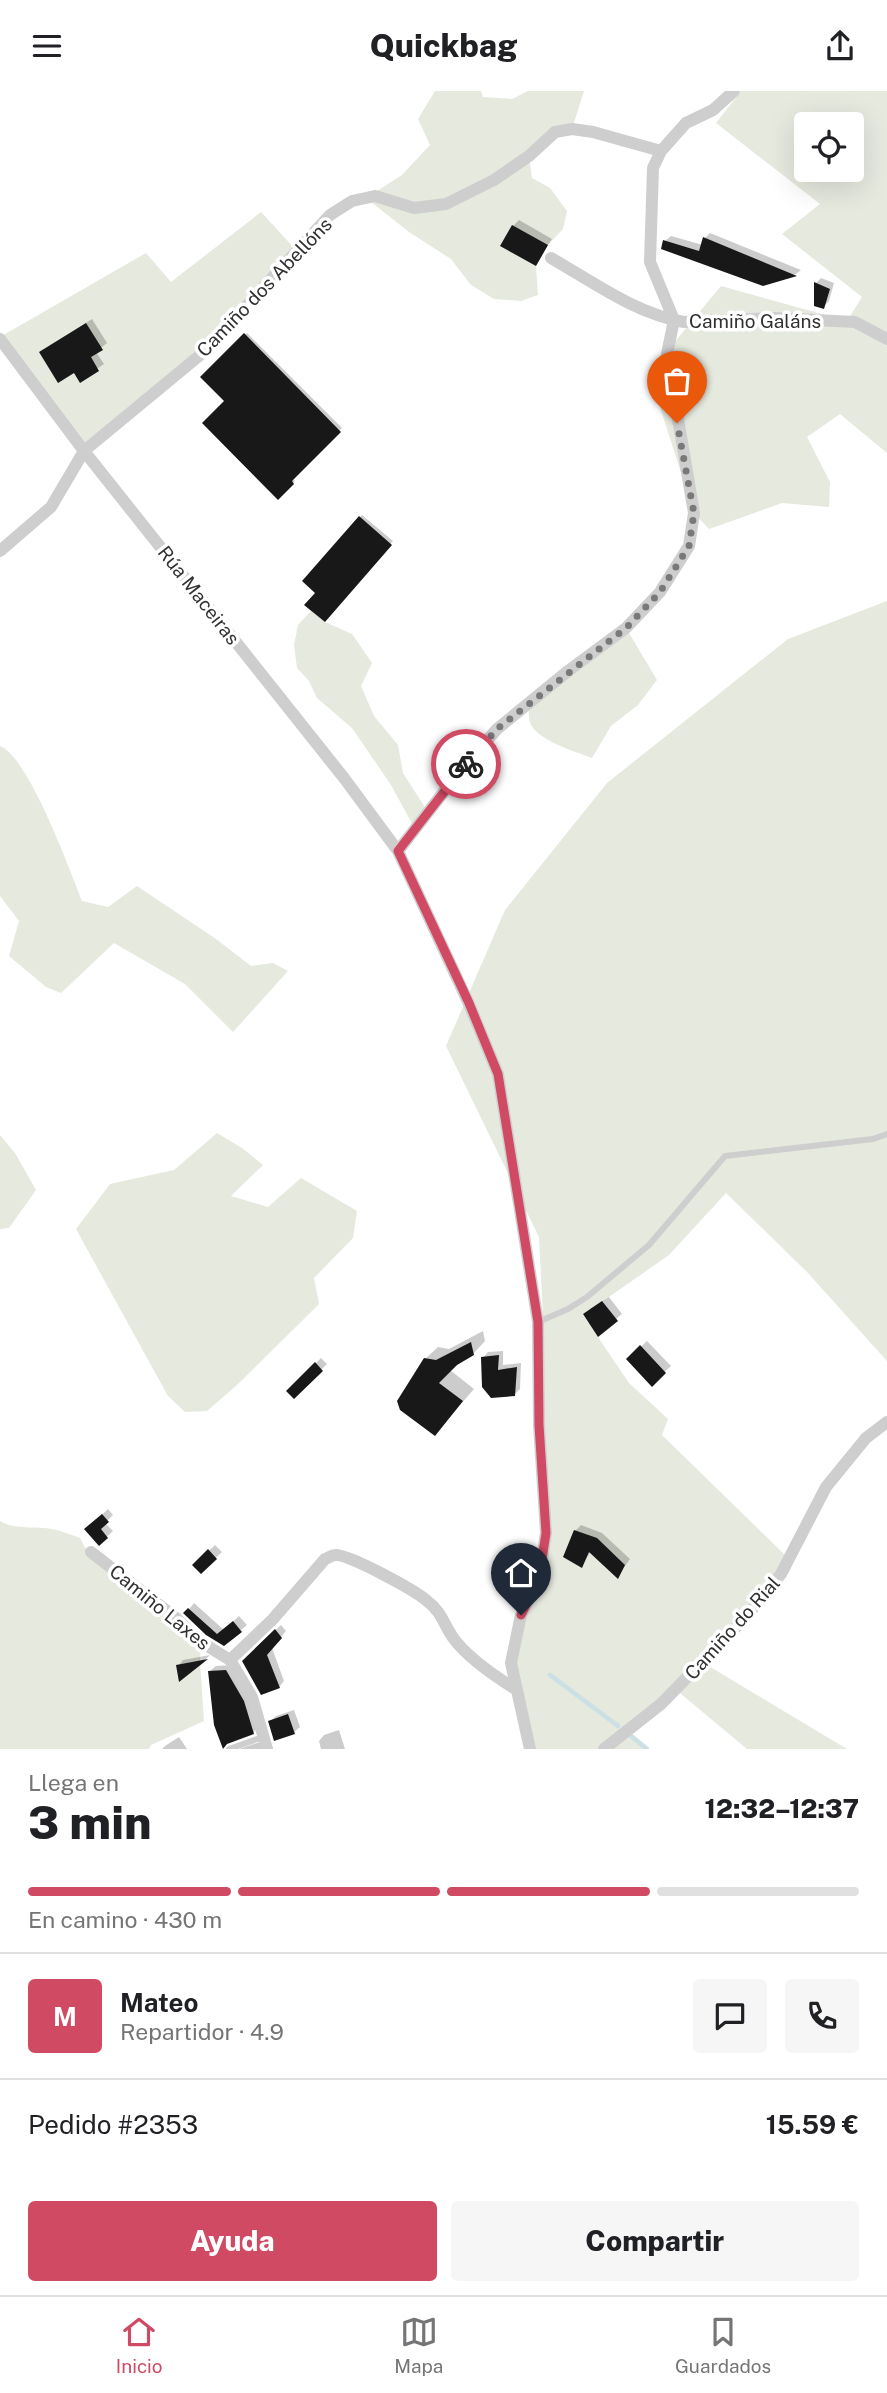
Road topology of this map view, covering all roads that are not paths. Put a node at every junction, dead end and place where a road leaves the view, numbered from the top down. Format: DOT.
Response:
graph roads {
  1 [pos="734,91"];
  2 [pos="661,151"];
  3 [pos="551,258"];
  4 [pos="674,320"];
  5 [pos="0,339"];
  6 [pos="887,339"];
  7 [pos="84,451"];
  8 [pos="0,551"];
  9 [pos="398,851"];
  10 [pos="887,1134"];
  11 [pos="538,1322"];
  12 [pos="887,1422"];
  13 [pos="91,1552"];
  14 [pos="230,1660"];
  15 [pos="517,1690"];
  16 [pos="265,1743"];
  17 [pos="229,1749"];
  18 [pos="530,1749"];
  19 [pos="604,1749"];
  1 -- 2 [label="street"];
  2 -- 4 [label="street"];
  2 -- 7 [label="street, Camiño dos Abellóns"];
  3 -- 4 [label="street, Camiño Galáns"];
  4 -- 6 [label="street, Camiño Galáns"];
  4 -- 9 [label="street"];
  5 -- 7 [label="street, Rúa Maceiras"];
  7 -- 8 [label="street, Camiño dos Abellóns"];
  7 -- 9 [label="street, Rúa Maceiras"];
  9 -- 11 [label="street, Rúa Maceiras"];
  10 -- 11 [label="lane"];
  11 -- 15 [label="street, Rúa Maceiras"];
  12 -- 19 [label="street, Camiño do Rial"];
  13 -- 14 [label="street, Camiño Laxes"];
  14 -- 15 [label="street, Camiño Laxes"];
  14 -- 16 [label="street, Camiño Laxes"];
  15 -- 18 [label="street, Rúa Maceiras"];
  16 -- 17 [label="lane"];
}
